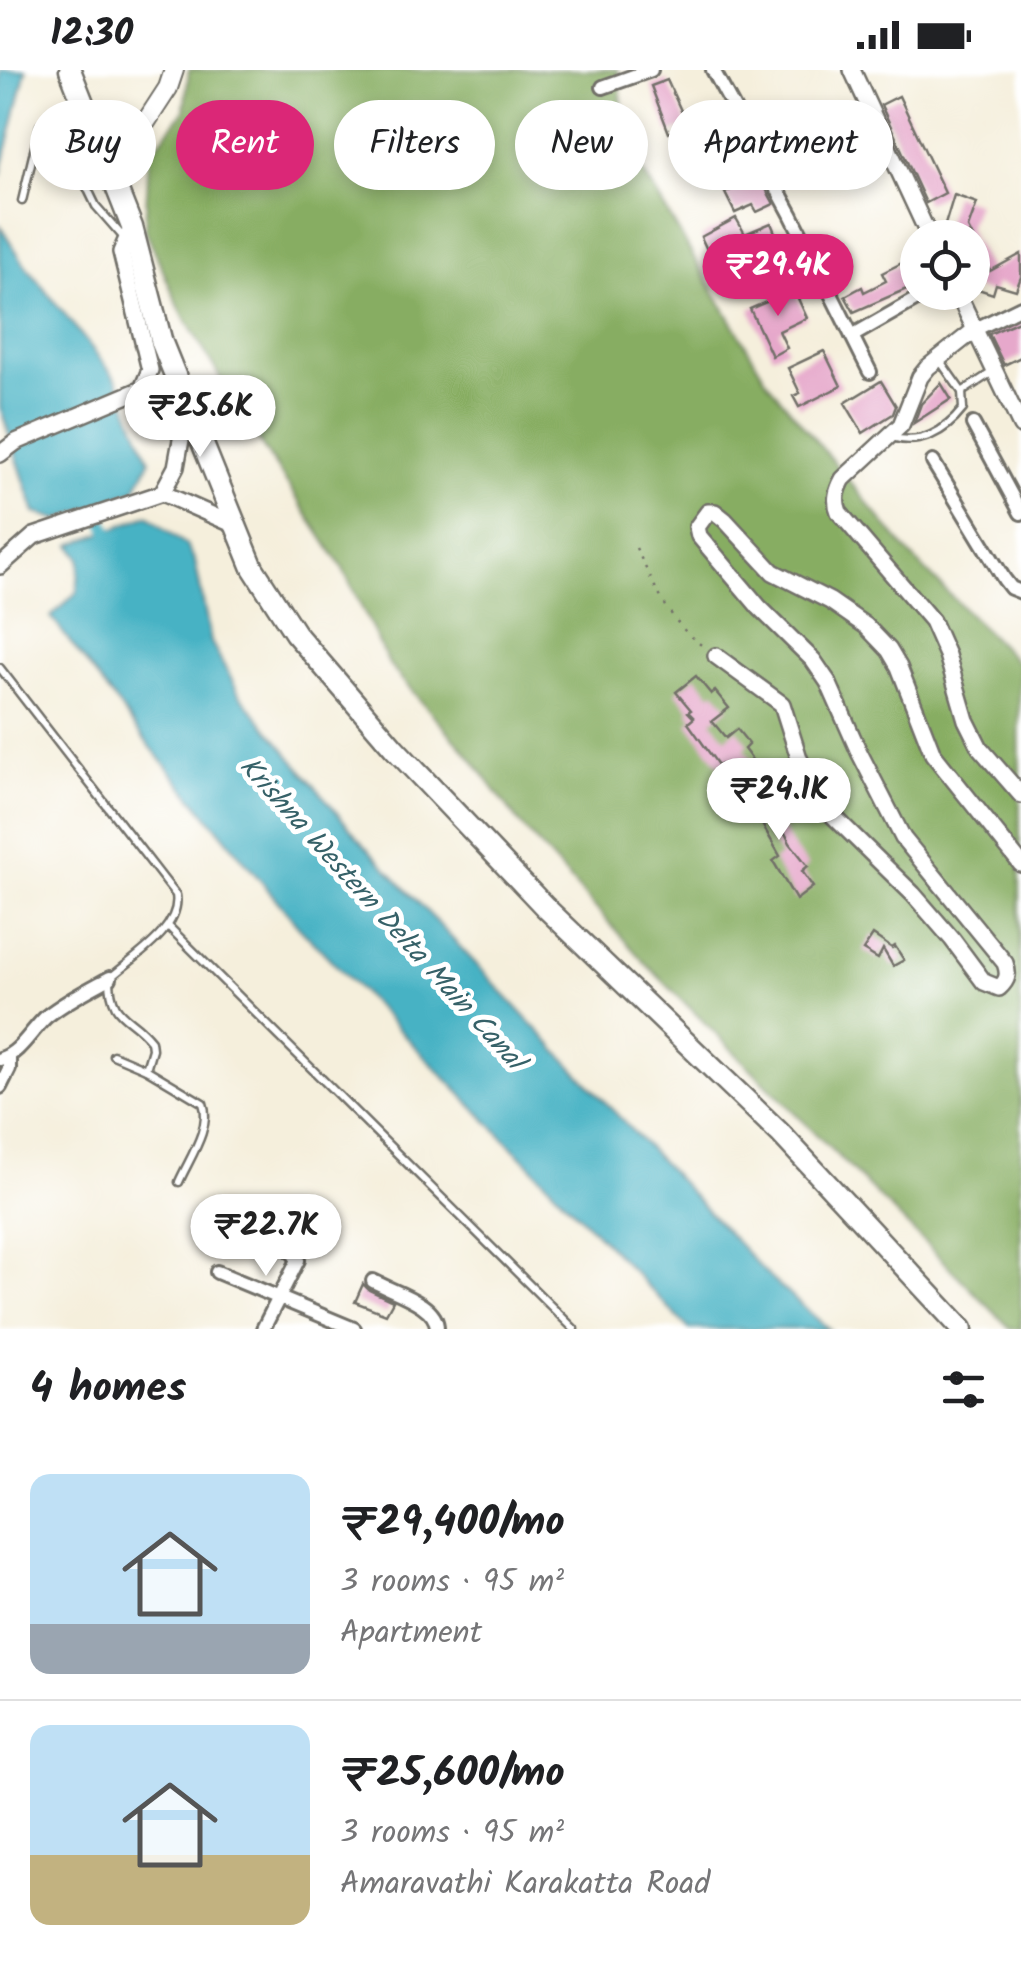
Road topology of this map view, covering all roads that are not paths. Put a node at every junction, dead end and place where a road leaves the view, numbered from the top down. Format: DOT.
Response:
graph roads {
  1 [pos="70,70"];
  2 [pos="174,70"];
  3 [pos="651,70"];
  4 [pos="713,70"];
  5 [pos="852,70"];
  6 [pos="602,87"];
  7 [pos="82,100"];
  8 [pos="156,106"];
  9 [pos="116,190"];
  10 [pos="22,201"];
  11 [pos="922,220"];
  12 [pos="128,233"];
  13 [pos="1021,307"];
  14 [pos="900,309"];
  15 [pos="967,310"];
  16 [pos="976,329"];
  17 [pos="852,336"];
  18 [pos="938,358"];
  19 [pos="995,370"];
  20 [pos="870,372"];
  21 [pos="962,392"];
  22 [pos="188,406"];
  23 [pos="973,424"];
  24 [pos="1021,426"];
  25 [pos="890,437"];
  26 [pos="0,454"];
  27 [pos="934,462"];
  28 [pos="158,495"];
  29 [pos="1021,514"];
  30 [pos="237,526"];
  31 [pos="3,563"];
  32 [pos="1021,592"];
  33 [pos="716,656"];
  34 [pos="0,668"];
  35 [pos="1021,795"];
  36 [pos="1021,864"];
  37 [pos="168,926"];
  38 [pos="110,978"];
  39 [pos="114,1055"];
  40 [pos="5,1058"];
  41 [pos="146,1069"];
  42 [pos="0,1087"];
  43 [pos="179,1182"];
  44 [pos="251,1236"];
  45 [pos="217,1272"];
  46 [pos="373,1282"];
  47 [pos="281,1299"];
  48 [pos="264,1329"];
  49 [pos="354,1329"];
  50 [pos="437,1329"];
  51 [pos="574,1329"];
  52 [pos="962,1329"];
  1 -- 7 [label="main road"];
  2 -- 8 [label="main road"];
  3 -- 6 [label="street"];
  4 -- 17 [label="street"];
  5 -- 11 [label="street"];
  9 -- 12 [label="main road"];
  10 -- 12 [label="lane"];
  12 -- 22 [label="main road"];
  12 -- 26 [label="street"];
  13 -- 16 [label="street"];
  14 -- 17 [label="street"];
  15 -- 16 [label="street"];
  16 -- 18 [label="street"];
  16 -- 19 [label="street"];
  17 -- 20 [label="street"];
  18 -- 21 [label="lane"];
  18 -- 25 [label="street"];
  19 -- 21 [label="lane"];
  19 -- 24 [label="street"];
  21 -- 25 [label="lane"];
  22 -- 28 [label="street"];
  22 -- 30 [label="main road"];
  23 -- 29 [label="street"];
  25 -- 35 [label="street"];
  27 -- 32 [label="street"];
  28 -- 30 [label="street"];
  28 -- 31 [label="street"];
  30 -- 52 [label="main road"];
  33 -- 36 [label="street"];
  34 -- 37 [label="lane"];
  37 -- 38 [label="lane"];
  37 -- 51 [label="lane"];
  38 -- 40 [label="street"];
  38 -- 41 [label="lane"];
  39 -- 41 [label="lane"];
  40 -- 42 [label="street"];
  41 -- 43 [label="lane"];
  44 -- 47 [label="street"];
  45 -- 47 [label="street"];
  46 -- 50 [label="street"];
  47 -- 48 [label="street"];
  47 -- 49 [label="street"];
}
